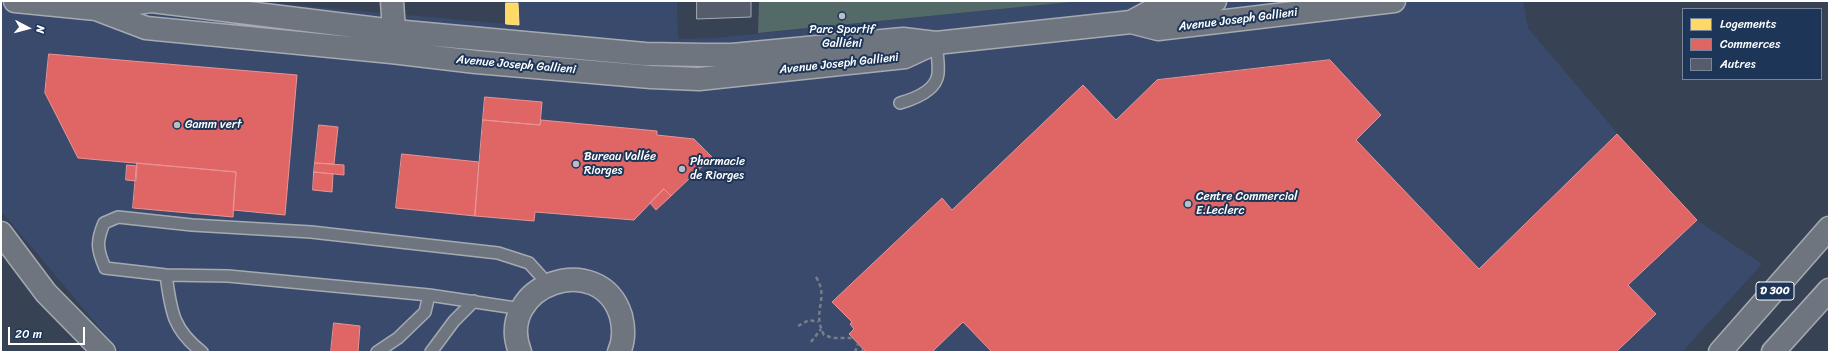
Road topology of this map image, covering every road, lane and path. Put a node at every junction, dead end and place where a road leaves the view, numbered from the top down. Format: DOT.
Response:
graph roads {
  1 [pos="15,1"];
  2 [pos="152,1"];
  3 [pos="392,1"];
  4 [pos="1215,1"];
  5 [pos="1394,1"];
  6 [pos="223,5"];
  7 [pos="96,9"];
  8 [pos="1131,22"];
  9 [pos="394,31"];
  10 [pos="936,42"];
  11 [pos="391,52"];
  12 [pos="900,103"];
  13 [pos="1829,228"];
  14 [pos="1,233"];
  15 [pos="166,275"];
  16 [pos="816,277"];
  17 [pos="548,284"];
  18 [pos="1829,290"];
  19 [pos="429,295"];
  20 [pos="474,301"];
  21 [pos="522,309"];
  22 [pos="818,322"];
  23 [pos="798,326"];
  24 [pos="821,329"];
  25 [pos="852,338"];
  26 [pos="811,342"];
  27 [pos="858,344"];
  28 [pos="104,352"];
  29 [pos="202,352"];
  30 [pos="377,352"];
  31 [pos="431,352"];
  32 [pos="520,352"];
  33 [pos="620,352"];
  34 [pos="855,352"];
  35 [pos="1720,352"];
  36 [pos="1774,352"];
  1 -- 7 [label="street, Avenue Joseph Gallieni"];
  2 -- 6 [label="street, Avenue Joseph Gallieni"];
  2 -- 7 [label="street, Avenue Joseph Gallieni"];
  3 -- 9 [label="street"];
  4 -- 8 [label="street, Avenue Joseph Gallieni"];
  5 -- 8 [label="street, Avenue Joseph Gallieni"];
  6 -- 9 [label="street, Avenue Joseph Gallieni"];
  7 -- 11 [label="street, Avenue Joseph Gallieni"];
  8 -- 10 [label="street, Avenue Joseph Gallieni"];
  9 -- 10 [label="street, Avenue Joseph Gallieni"];
  9 -- 11 [label="street"];
  10 -- 11 [label="street, Avenue Joseph Gallieni"];
  10 -- 12 [label="lane"];
  13 -- 35 [label="street, D 300"];
  14 -- 28 [label="street"];
  15 -- 17 [label="lane"];
  15 -- 19 [label="lane"];
  15 -- 29 [label="lane"];
  16 -- 22 [label="path"];
  17 -- 21 [label="street"];
  17 -- 33 [label="street"];
  18 -- 36 [label="street"];
  19 -- 20 [label="lane"];
  19 -- 30 [label="lane"];
  20 -- 21 [label="lane"];
  20 -- 31 [label="lane"];
  21 -- 32 [label="street"];
  22 -- 23 [label="path"];
  22 -- 24 [label="path"];
  24 -- 25 [label="path"];
  24 -- 26 [label="path"];
  27 -- 34 [label="path"];
}
